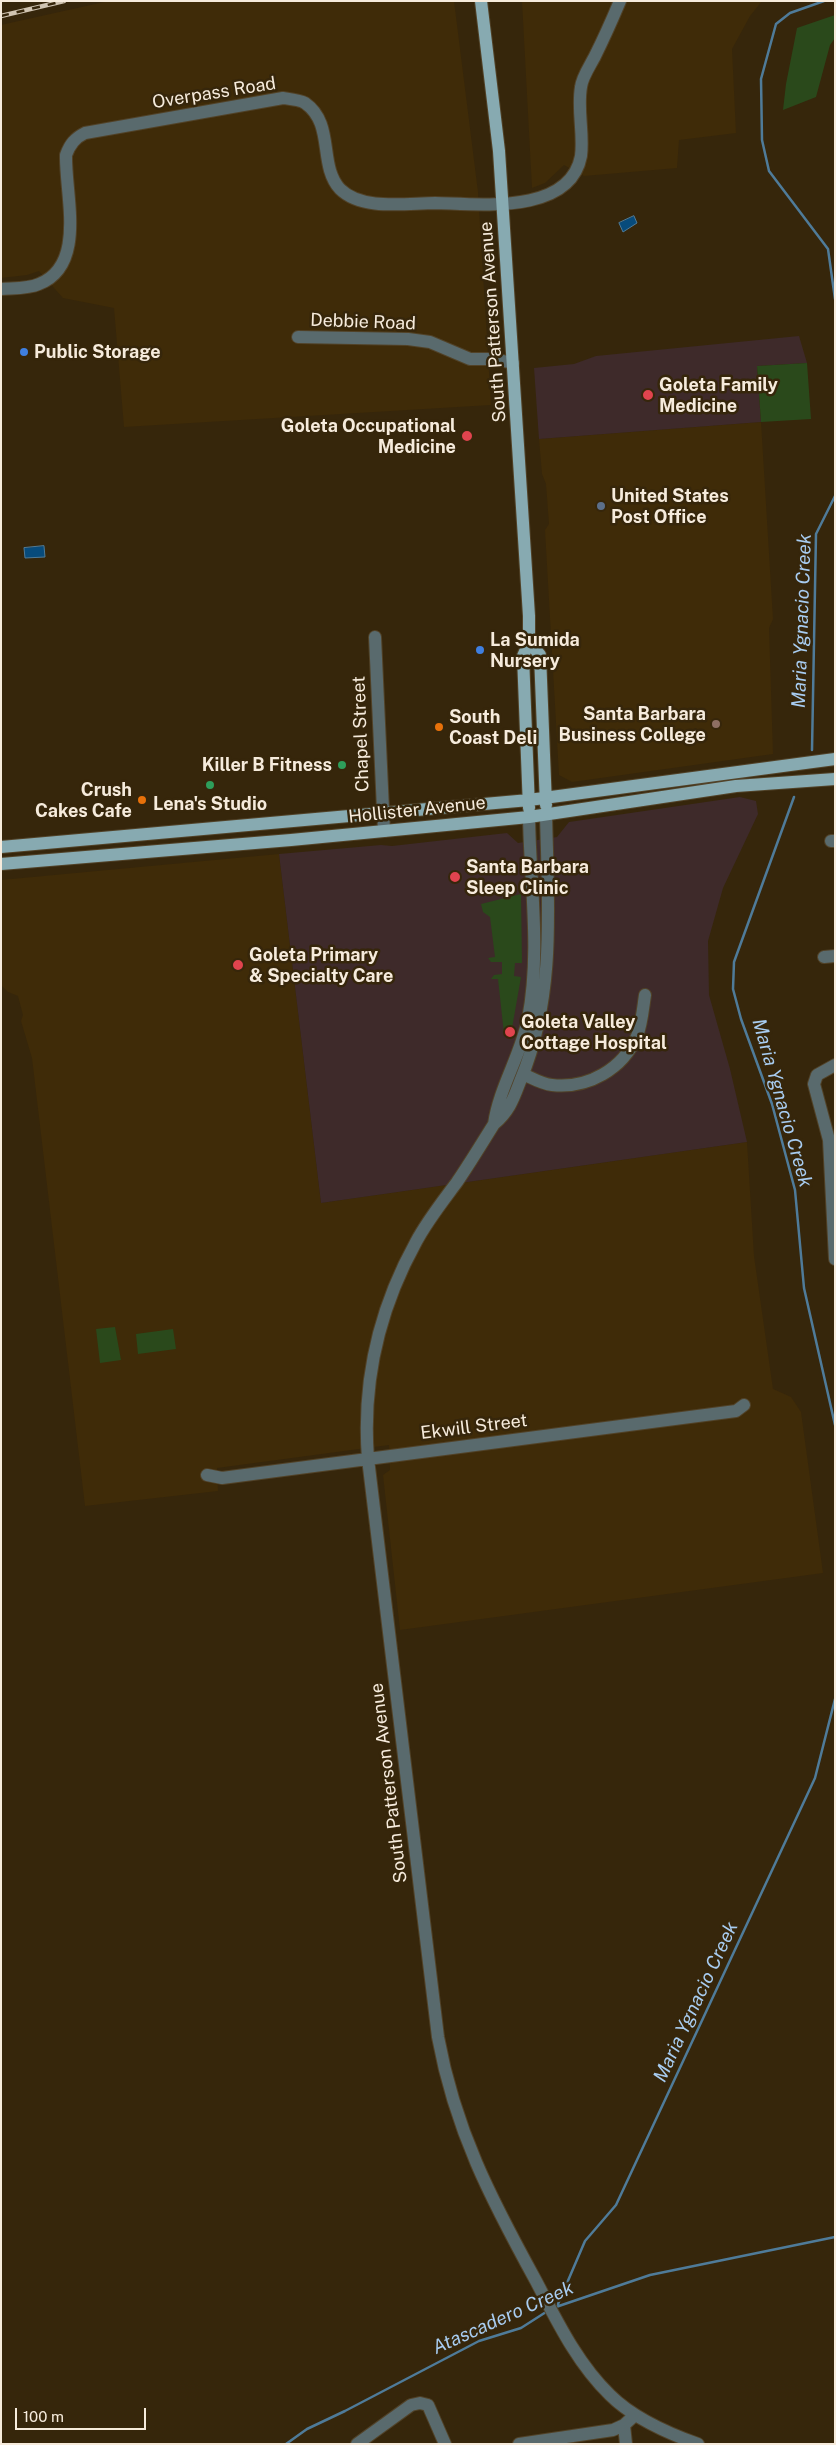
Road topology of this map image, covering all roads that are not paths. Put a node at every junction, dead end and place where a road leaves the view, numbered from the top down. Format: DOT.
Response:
graph roads {
  1 [pos="481,1"];
  2 [pos="620,1"];
  3 [pos="503,203"];
  4 [pos="1,289"];
  5 [pos="298,337"];
  6 [pos="513,363"];
  7 [pos="374,637"];
  8 [pos="529,642"];
  9 [pos="829,760"];
  10 [pos="835,779"];
  11 [pos="546,798"];
  12 [pos="529,800"];
  13 [pos="382,813"];
  14 [pos="546,814"];
  15 [pos="529,817"];
  16 [pos="384,831"];
  17 [pos="1,846"];
  18 [pos="1,864"];
  19 [pos="645,995"];
  20 [pos="835,1066"];
  21 [pos="524,1074"];
  22 [pos="494,1124"];
  23 [pos="833,1169"];
  24 [pos="835,1259"];
  25 [pos="744,1404"];
  26 [pos="368,1459"];
  27 [pos="207,1475"];
  28 [pos="635,2415"];
  29 [pos="624,2426"];
  30 [pos="357,2444"];
  31 [pos="445,2444"];
  32 [pos="519,2444"];
  33 [pos="626,2444"];
  34 [pos="698,2444"];
  1 -- 3 [label="main road, South Patterson Avenue"];
  2 -- 3 [label="street, Overpass Road"];
  3 -- 4 [label="street, Overpass Road"];
  3 -- 6 [label="main road, South Patterson Avenue"];
  5 -- 6 [label="street, Debbie Road"];
  6 -- 8 [label="main road, South Patterson Avenue"];
  7 -- 13 [label="street, Chapel Street"];
  8 -- 11 [label="main road, South Patterson Avenue"];
  8 -- 12 [label="main road, South Patterson Avenue"];
  9 -- 11 [label="main road, Hollister Avenue"];
  10 -- 14 [label="main road, Hollister Avenue"];
  11 -- 12 [label="main road, Hollister Avenue"];
  11 -- 14 [label="main road, South Patterson Avenue"];
  12 -- 13 [label="main road, Hollister Avenue"];
  12 -- 15 [label="main road, South Patterson Avenue"];
  13 -- 16 [label="street, Chapel Street"];
  13 -- 17 [label="main road, Hollister Avenue"];
  14 -- 15 [label="main road, Hollister Avenue"];
  14 -- 21 [label="street, South Patterson Avenue"];
  15 -- 16 [label="main road, Hollister Avenue"];
  15 -- 22 [label="street, South Patterson Avenue"];
  16 -- 18 [label="main road, Hollister Avenue"];
  19 -- 21 [label="street"];
  20 -- 23 [label="street"];
  21 -- 22 [label="street, South Patterson Avenue"];
  22 -- 26 [label="street, South Patterson Avenue"];
  23 -- 24 [label="street"];
  25 -- 26 [label="street, Ekwill Street"];
  26 -- 27 [label="street, Ekwill Street"];
  26 -- 28 [label="street, South Patterson Avenue"];
  28 -- 29 [label="street"];
  28 -- 34 [label="street, South Patterson Avenue"];
  29 -- 32 [label="street"];
  29 -- 33 [label="street"];
  30 -- 31 [label="street"];
}
